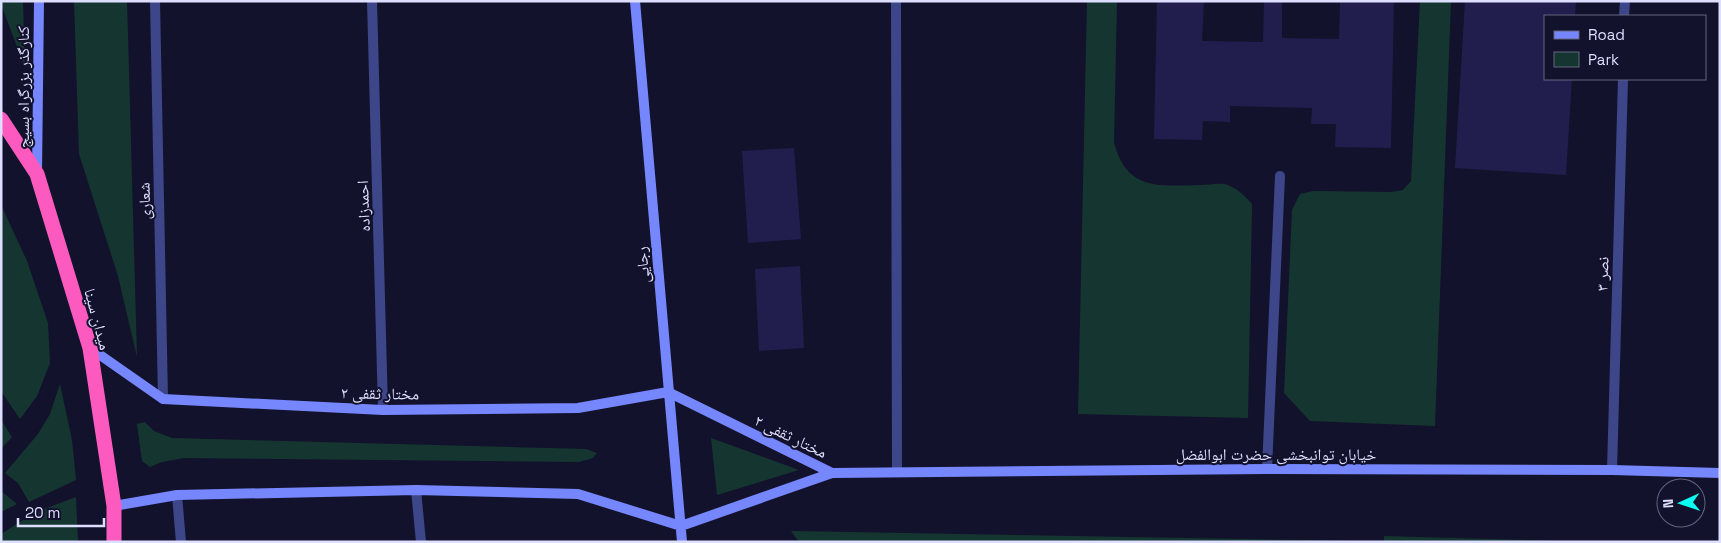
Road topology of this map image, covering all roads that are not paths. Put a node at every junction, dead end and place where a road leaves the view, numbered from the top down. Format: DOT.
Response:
graph roads {
  1 [pos="39,1"];
  2 [pos="155,1"];
  3 [pos="372,1"];
  4 [pos="635,1"];
  5 [pos="896,1"];
  6 [pos="1625,1"];
  7 [pos="1624,15"];
  8 [pos="1622,80"];
  9 [pos="1,119"];
  10 [pos="37,174"];
  11 [pos="1280,176"];
  12 [pos="90,348"];
  13 [pos="668,392"];
  14 [pos="163,399"];
  15 [pos="383,410"];
  16 [pos="1267,468"];
  17 [pos="1612,470"];
  18 [pos="897,472"];
  19 [pos="832,473"];
  20 [pos="1720,473"];
  21 [pos="416,490"];
  22 [pos="177,495"];
  23 [pos="114,506"];
  24 [pos="681,526"];
  25 [pos="114,542"];
  26 [pos="181,542"];
  27 [pos="421,542"];
  28 [pos="682,542"];
  1 -- 10 [label="street, کنارگذر بزرگراه بسیج"];
  2 -- 14 [label="street, شعاری"];
  3 -- 15 [label="street, احمدزاده"];
  4 -- 13 [label="street, رجایی"];
  5 -- 18 [label="street"];
  6 -- 7 [label="street"];
  8 -- 17 [label="street, نصر ۳"];
  9 -- 10 [label="highway, میدان سینا"];
  10 -- 12 [label="highway, میدان سینا"];
  11 -- 16 [label="street"];
  12 -- 14 [label="street"];
  12 -- 23 [label="highway, میدان سینا"];
  13 -- 15 [label="street, مختار ثقفی ۲"];
  13 -- 19 [label="street, مختار ثقفی ۲"];
  13 -- 24 [label="street, رجایی"];
  14 -- 15 [label="street, مختار ثقفی ۲"];
  16 -- 17 [label="street, خیابان توانبخشی حضرت ابوالفضل"];
  16 -- 18 [label="street, خیابان توانبخشی حضرت ابوالفضل"];
  17 -- 20 [label="street, خیابان توانبخشی حضرت ابوالفضل"];
  18 -- 19 [label="street, خیابان توانبخشی حضرت ابوالفضل"];
  19 -- 24 [label="street, مختار ثقفی ۲"];
  21 -- 22 [label="street"];
  21 -- 24 [label="street"];
  21 -- 27 [label="street"];
  22 -- 23 [label="street"];
  22 -- 26 [label="street"];
  23 -- 25 [label="highway, میدان سینا"];
  24 -- 28 [label="street, رجایی"];
}
